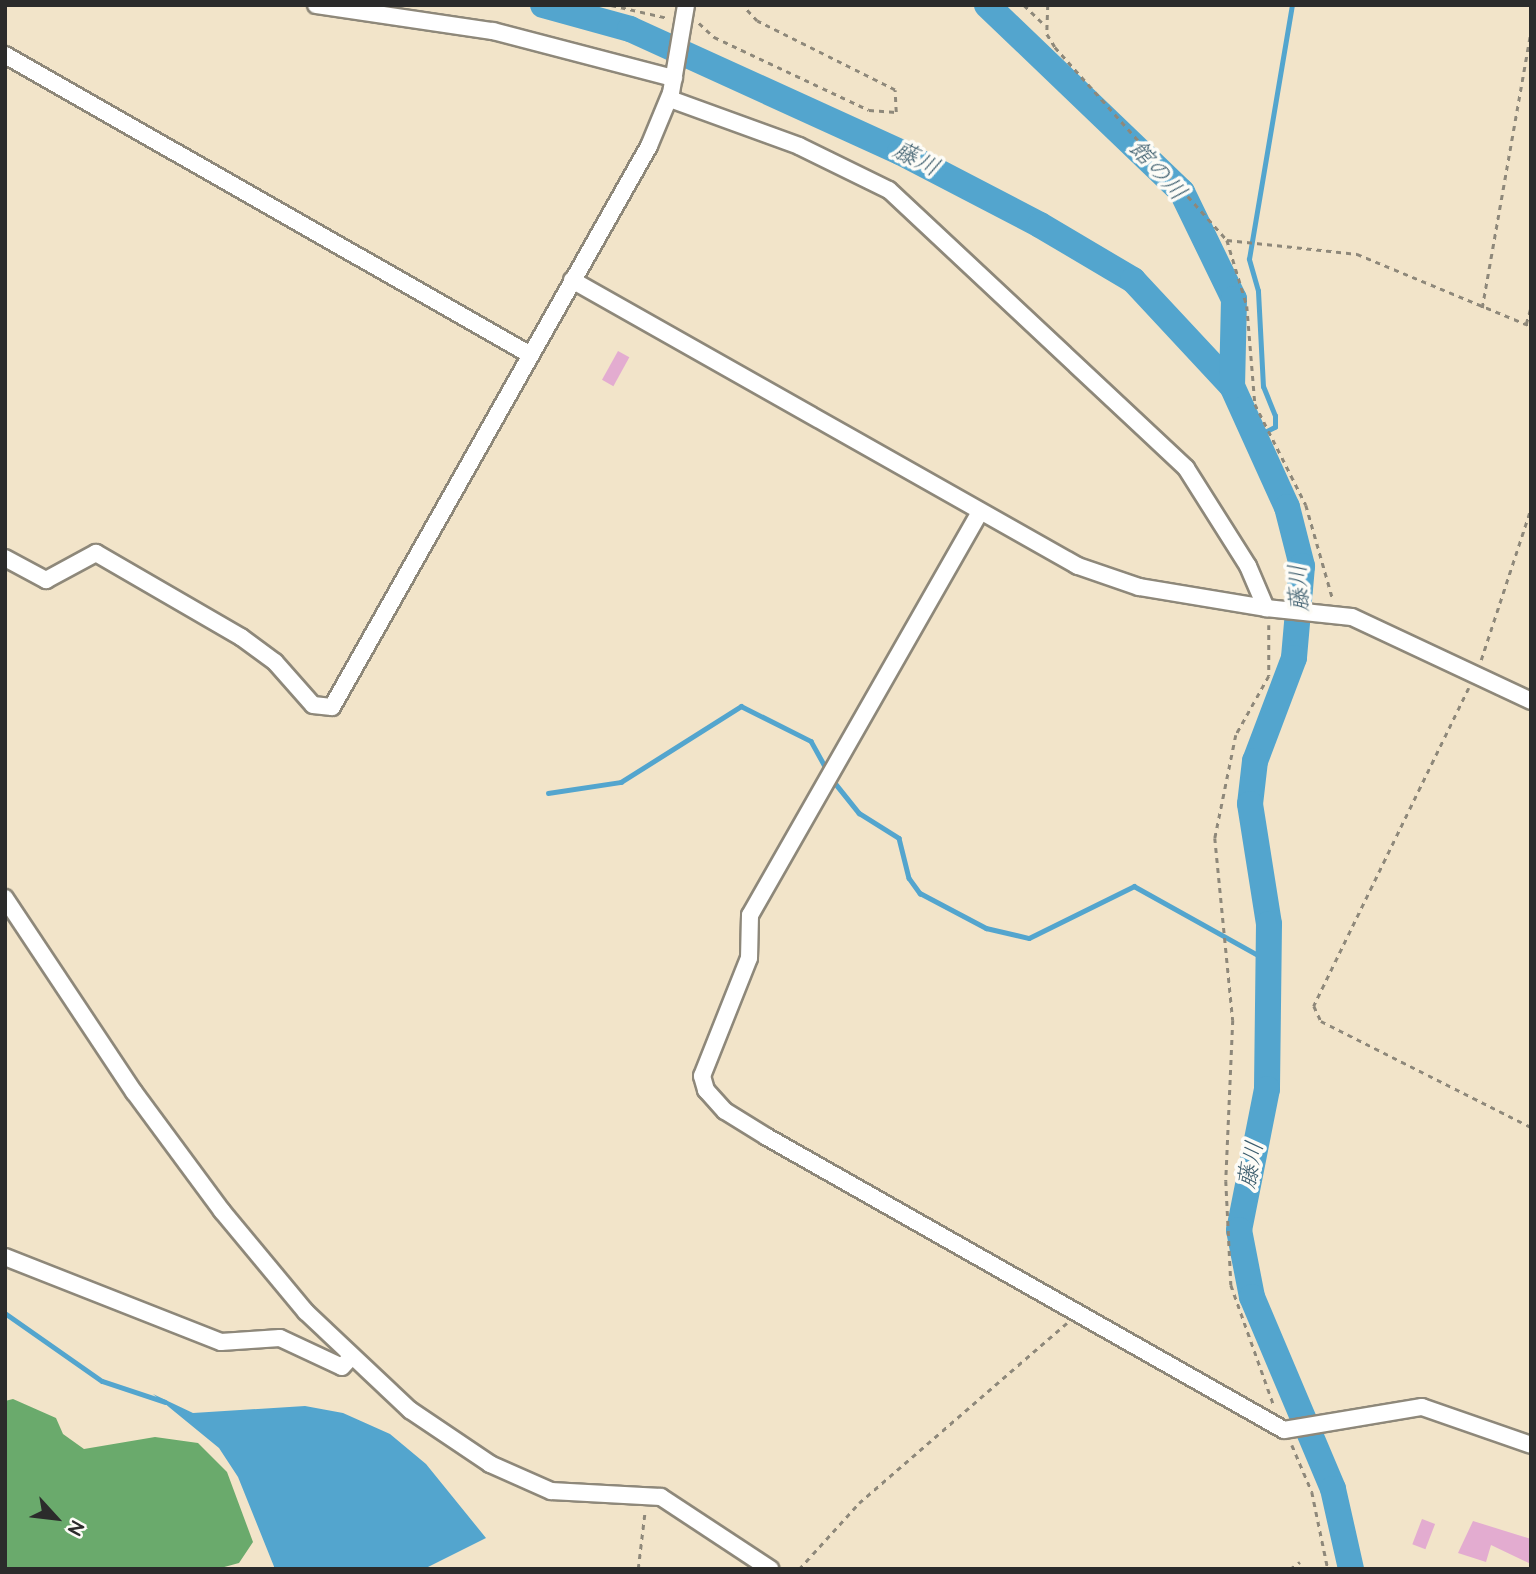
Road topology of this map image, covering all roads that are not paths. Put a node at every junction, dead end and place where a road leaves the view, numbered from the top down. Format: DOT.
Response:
graph roads {
  1 [pos="316,5"];
  2 [pos="684,18"];
  3 [pos="5,55"];
  4 [pos="676,74"];
  5 [pos="670,99"];
  6 [pos="572,280"];
  7 [pos="529,354"];
  8 [pos="981,512"];
  9 [pos="5,558"];
  10 [pos="1266,608"];
  11 [pos="1531,701"];
  12 [pos="5,898"];
  13 [pos="5,1257"];
  14 [pos="351,1357"];
  15 [pos="1531,1445"];
  16 [pos="770,1569"];
  1 -- 4 [label="street"];
  2 -- 4 [label="street"];
  3 -- 7 [label="street"];
  4 -- 5 [label="street"];
  5 -- 6 [label="street"];
  5 -- 10 [label="street"];
  6 -- 7 [label="street"];
  6 -- 8 [label="street"];
  7 -- 9 [label="street"];
  8 -- 10 [label="street"];
  8 -- 15 [label="street"];
  10 -- 11 [label="street"];
  12 -- 14 [label="street"];
  13 -- 14 [label="street"];
  14 -- 16 [label="street"];
}
